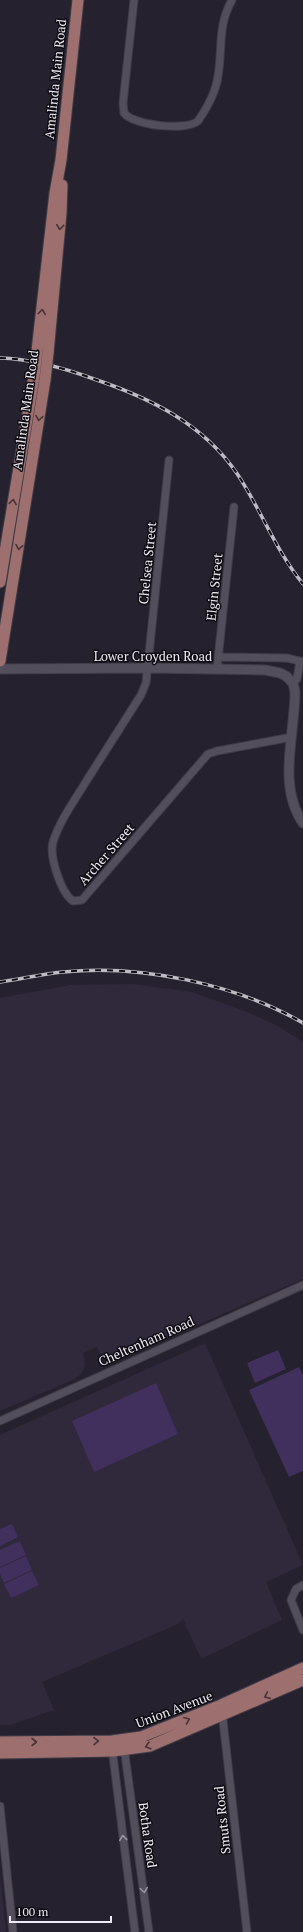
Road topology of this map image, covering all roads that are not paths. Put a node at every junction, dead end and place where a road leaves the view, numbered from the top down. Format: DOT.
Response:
graph roads {
  1 [pos="78,0"];
  2 [pos="134,0"];
  3 [pos="232,0"];
  4 [pos="39,378"];
  5 [pos="169,460"];
  6 [pos="234,507"];
  7 [pos="0,582"];
  8 [pos="219,657"];
  9 [pos="0,661"];
  10 [pos="301,662"];
  11 [pos="148,668"];
  12 [pos="0,669"];
  13 [pos="217,669"];
  14 [pos="297,679"];
  15 [pos="292,737"];
  16 [pos="303,823"];
  17 [pos="303,1284"];
  18 [pos="0,1421"];
  19 [pos="303,1585"];
  20 [pos="303,1630"];
  21 [pos="303,1668"];
  22 [pos="303,1680"];
  23 [pos="222,1710"];
  24 [pos="0,1742"];
  25 [pos="124,1745"];
  26 [pos="112,1746"];
  27 [pos="0,1753"];
  28 [pos="0,1806"];
  29 [pos="12,1932"];
  30 [pos="135,1932"];
  31 [pos="149,1932"];
  32 [pos="247,1932"];
  1 -- 4 [label="main road, Amalinda Main Road, bridge"];
  2 -- 3 [label="street"];
  7 -- 4 [label="main road, Amalinda Main Road, one-way"];
  4 -- 9 [label="main road, Amalinda Main Road, one-way"];
  5 -- 11 [label="street, Chelsea Street"];
  6 -- 8 [label="street, Elgin Street"];
  8 -- 10 [label="street, Lower Croyden Road"];
  8 -- 13 [label="street, Elgin Street"];
  10 -- 14 [label="street"];
  11 -- 12 [label="street, Lower Croyden Road"];
  11 -- 13 [label="street, Lower Croyden Road"];
  11 -- 15 [label="street, Archer Street"];
  13 -- 14 [label="street, Lower Croyden Road"];
  14 -- 15 [label="street"];
  15 -- 16 [label="street"];
  17 -- 18 [label="street, Cheltenham Road"];
  19 -- 20 [label="street"];
  21 -- 23 [label="main road, Union Avenue"];
  22 -- 23 [label="main road, Union Avenue, one-way"];
  23 -- 25 [label="main road, Union Avenue"];
  23 -- 32 [label="street, Smuts Road"];
  24 -- 26 [label="main road, Union Avenue, one-way"];
  25 -- 26 [label="main road, Union Avenue"];
  25 -- 31 [label="street, Botha Road, one-way"];
  26 -- 27 [label="main road, Union Avenue"];
  30 -- 26 [label="street, Botha Road, one-way"];
  28 -- 29 [label="street"];
}
